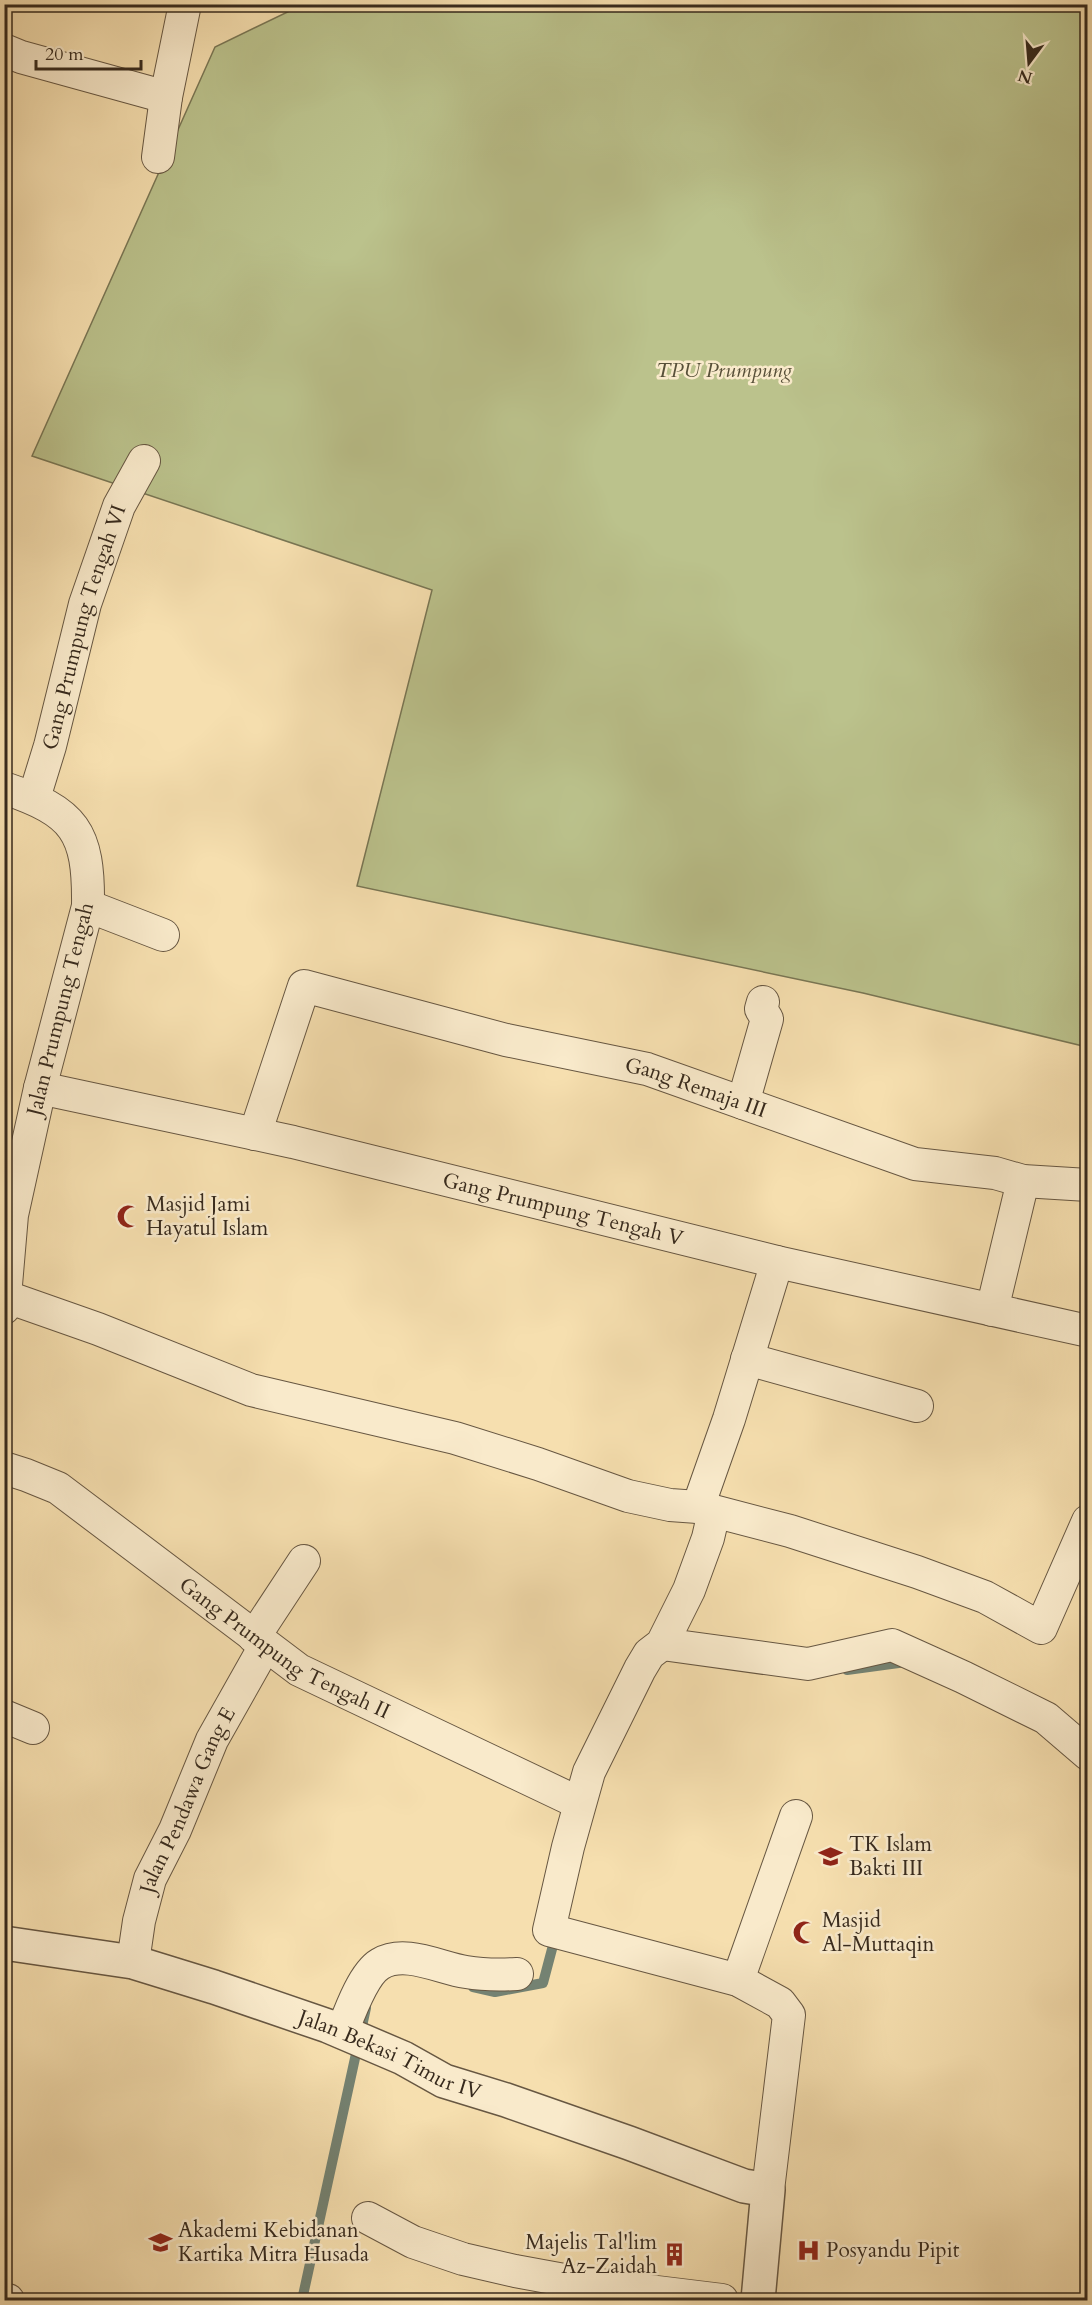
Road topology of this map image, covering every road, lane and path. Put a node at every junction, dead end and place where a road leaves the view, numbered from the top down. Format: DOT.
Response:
graph roads {
  1 [pos="185,4"];
  2 [pos="4,50"];
  3 [pos="166,97"];
  4 [pos="158,157"];
  5 [pos="144,461"];
  6 [pos="4,788"];
  7 [pos="34,798"];
  8 [pos="88,906"];
  9 [pos="163,935"];
  10 [pos="763,1002"];
  11 [pos="40,1088"];
  12 [pos="743,1103"];
  13 [pos="255,1134"];
  14 [pos="1023,1181"];
  15 [pos="1088,1185"];
  16 [pos="8,1214"];
  17 [pos="777,1262"];
  18 [pos="6,1303"];
  19 [pos="992,1310"];
  20 [pos="1088,1331"];
  21 [pos="747,1359"];
  22 [pos="917,1406"];
  23 [pos="4,1468"];
  24 [pos="706,1510"];
  25 [pos="1088,1521"];
  26 [pos="304,1561"];
  27 [pos="260,1642"];
  28 [pos="662,1644"];
  29 [pos="1088,1754"];
  30 [pos="579,1803"];
  31 [pos="796,1816"];
  32 [pos="4,1943"];
  33 [pos="133,1962"];
  34 [pos="517,1974"];
  35 [pos="738,1980"];
  36 [pos="355,2038"];
  37 [pos="768,2190"];
  38 [pos="368,2218"];
  39 [pos="722,2301"];
  40 [pos="758,2301"];
  1 -- 3 [label="street"];
  2 -- 3 [label="street"];
  3 -- 4 [label="street"];
  5 -- 7 [label="street, Gang Prumpung Tengah VI"];
  6 -- 7 [label="street, Jalan Prumpung Tengah"];
  7 -- 8 [label="street, Jalan Prumpung Tengah"];
  8 -- 9 [label="street"];
  8 -- 11 [label="street, Jalan Prumpung Tengah"];
  10 -- 12 [label="street"];
  11 -- 13 [label="street, Gang Prumpung Tengah V"];
  11 -- 16 [label="street, Jalan Prumpung Tengah"];
  12 -- 13 [label="street, Gang Remaja III"];
  12 -- 14 [label="street, Gang Remaja III"];
  13 -- 17 [label="street, Gang Prumpung Tengah V"];
  14 -- 15 [label="street, Gang Remaja III"];
  14 -- 19 [label="street"];
  16 -- 18 [label="street, Jalan Prumpung Tengah"];
  17 -- 19 [label="street, Gang Prumpung Tengah V"];
  17 -- 21 [label="street"];
  18 -- 24 [label="street"];
  19 -- 20 [label="street, Gang Prumpung Tengah V"];
  21 -- 22 [label="street"];
  21 -- 24 [label="street"];
  23 -- 27 [label="street, Gang Prumpung Tengah II"];
  24 -- 25 [label="street"];
  24 -- 28 [label="street"];
  26 -- 27 [label="street, Jalan Pendawa Gang E"];
  27 -- 30 [label="street, Gang Prumpung Tengah II"];
  27 -- 33 [label="street, Jalan Pendawa Gang E"];
  28 -- 29 [label="street"];
  28 -- 30 [label="street"];
  30 -- 35 [label="street"];
  31 -- 35 [label="street"];
  32 -- 33 [label="street, Jalan Bekasi Timur IV"];
  33 -- 36 [label="street, Jalan Bekasi Timur IV"];
  34 -- 36 [label="street"];
  35 -- 37 [label="street"];
  36 -- 37 [label="street, Jalan Bekasi Timur IV"];
  37 -- 40 [label="street"];
  38 -- 39 [label="street"];
}
